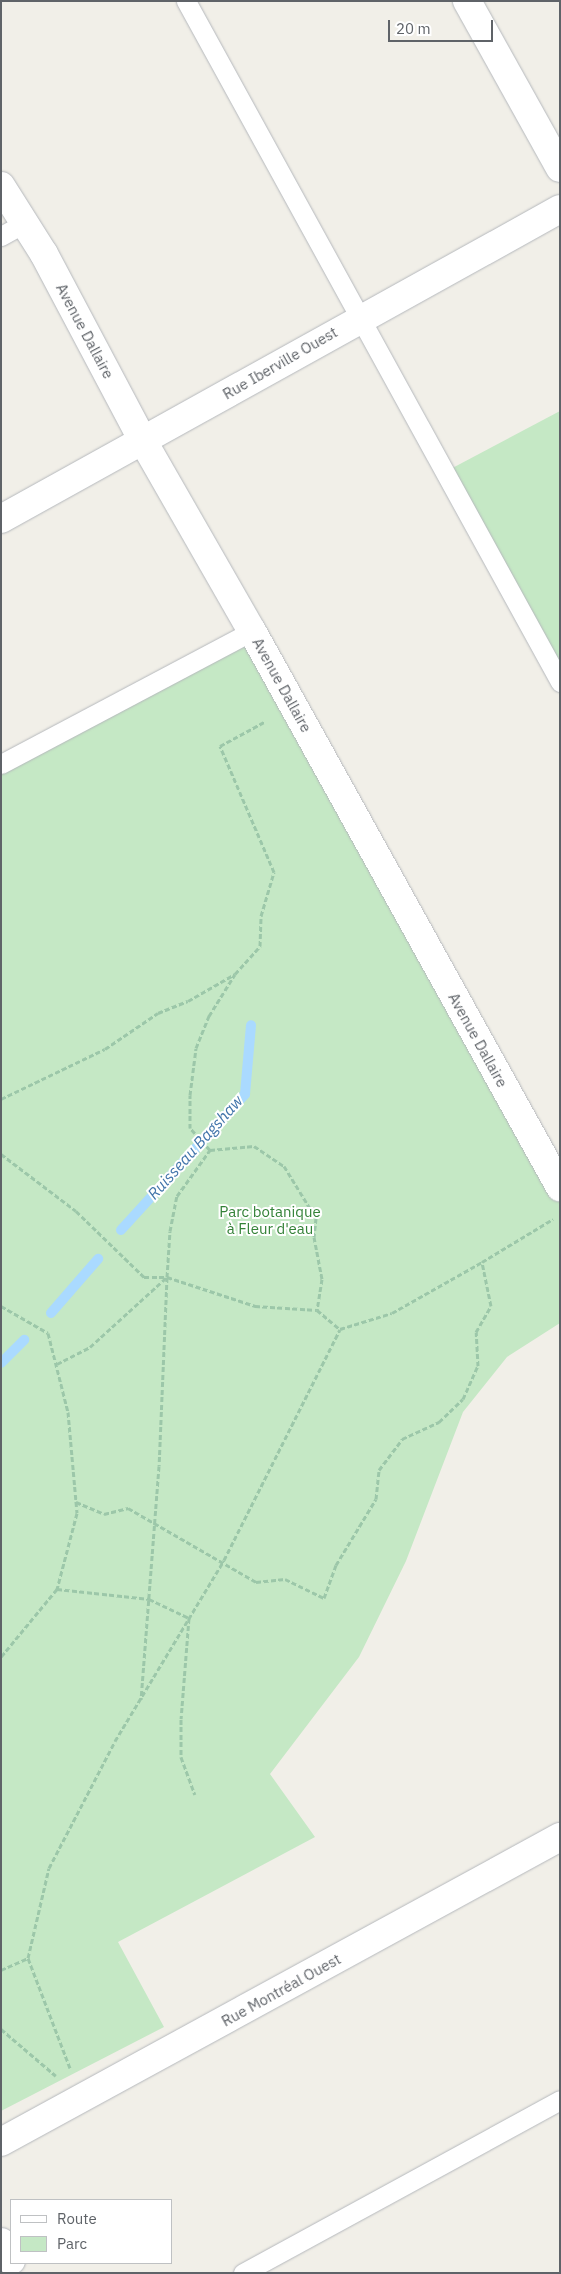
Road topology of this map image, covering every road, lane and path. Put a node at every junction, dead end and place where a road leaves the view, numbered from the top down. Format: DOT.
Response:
graph roads {
  1 [pos="186,1"];
  2 [pos="467,1"];
  3 [pos="560,168"];
  4 [pos="1,186"];
  5 [pos="560,209"];
  6 [pos="26,222"];
  7 [pos="1,236"];
  8 [pos="358,319"];
  9 [pos="143,441"];
  10 [pos="1,519"];
  11 [pos="252,631"];
  12 [pos="560,682"];
  13 [pos="294,706"];
  14 [pos="1,764"];
  15 [pos="235,974"];
  16 [pos="1,1099"];
  17 [pos="210,1150"];
  18 [pos="1,1154"];
  19 [pos="560,1187"];
  20 [pos="560,1215"];
  21 [pos="482,1262"];
  22 [pos="167,1277"];
  23 [pos="1,1306"];
  24 [pos="316,1310"];
  25 [pos="340,1329"];
  26 [pos="56,1364"];
  27 [pos="76,1502"];
  28 [pos="154,1522"];
  29 [pos="224,1560"];
  30 [pos="57,1589"];
  31 [pos="148,1599"];
  32 [pos="189,1618"];
  33 [pos="1,1657"];
  34 [pos="141,1700"];
  35 [pos="195,1795"];
  36 [pos="560,1838"];
  37 [pos="28,1958"];
  38 [pos="1,1970"];
  39 [pos="1,2029"];
  40 [pos="81,2098"];
  41 [pos="560,2100"];
  42 [pos="1,2142"];
  43 [pos="1,2242"];
  44 [pos="10,2258"];
  45 [pos="244,2273"];
  1 -- 8 [label="lane"];
  2 -- 3 [label="street"];
  4 -- 6 [label="street, Avenue Dallaire"];
  5 -- 8 [label="street, Rue Iberville Ouest"];
  6 -- 7 [label="lane"];
  6 -- 9 [label="street, Avenue Dallaire"];
  8 -- 9 [label="street, Rue Iberville Ouest"];
  8 -- 12 [label="lane"];
  9 -- 10 [label="street, Rue Iberville Ouest"];
  9 -- 11 [label="street, Avenue Dallaire"];
  11 -- 13 [label="street, Avenue Dallaire"];
  11 -- 14 [label="lane"];
  13 -- 15 [label="path"];
  13 -- 19 [label="street, Avenue Dallaire"];
  15 -- 16 [label="path"];
  15 -- 17 [label="path"];
  17 -- 22 [label="path"];
  17 -- 24 [label="path"];
  18 -- 22 [label="path"];
  20 -- 21 [label="path"];
  21 -- 25 [label="path"];
  21 -- 29 [label="path"];
  22 -- 24 [label="path"];
  22 -- 26 [label="path"];
  22 -- 28 [label="path"];
  23 -- 26 [label="path"];
  24 -- 25 [label="path"];
  25 -- 29 [label="path"];
  26 -- 27 [label="path"];
  27 -- 28 [label="path"];
  27 -- 30 [label="path"];
  28 -- 29 [label="path"];
  28 -- 31 [label="path"];
  29 -- 32 [label="path"];
  30 -- 31 [label="path"];
  30 -- 33 [label="path"];
  31 -- 32 [label="path"];
  31 -- 34 [label="path"];
  32 -- 34 [label="path"];
  32 -- 35 [label="path"];
  34 -- 37 [label="path"];
  36 -- 40 [label="street, Rue Montréal Ouest"];
  37 -- 38 [label="path"];
  37 -- 40 [label="path"];
  39 -- 40 [label="path"];
  40 -- 42 [label="street, Rue Montréal Ouest"];
  41 -- 45 [label="lane"];
  43 -- 44 [label="street"];
}
